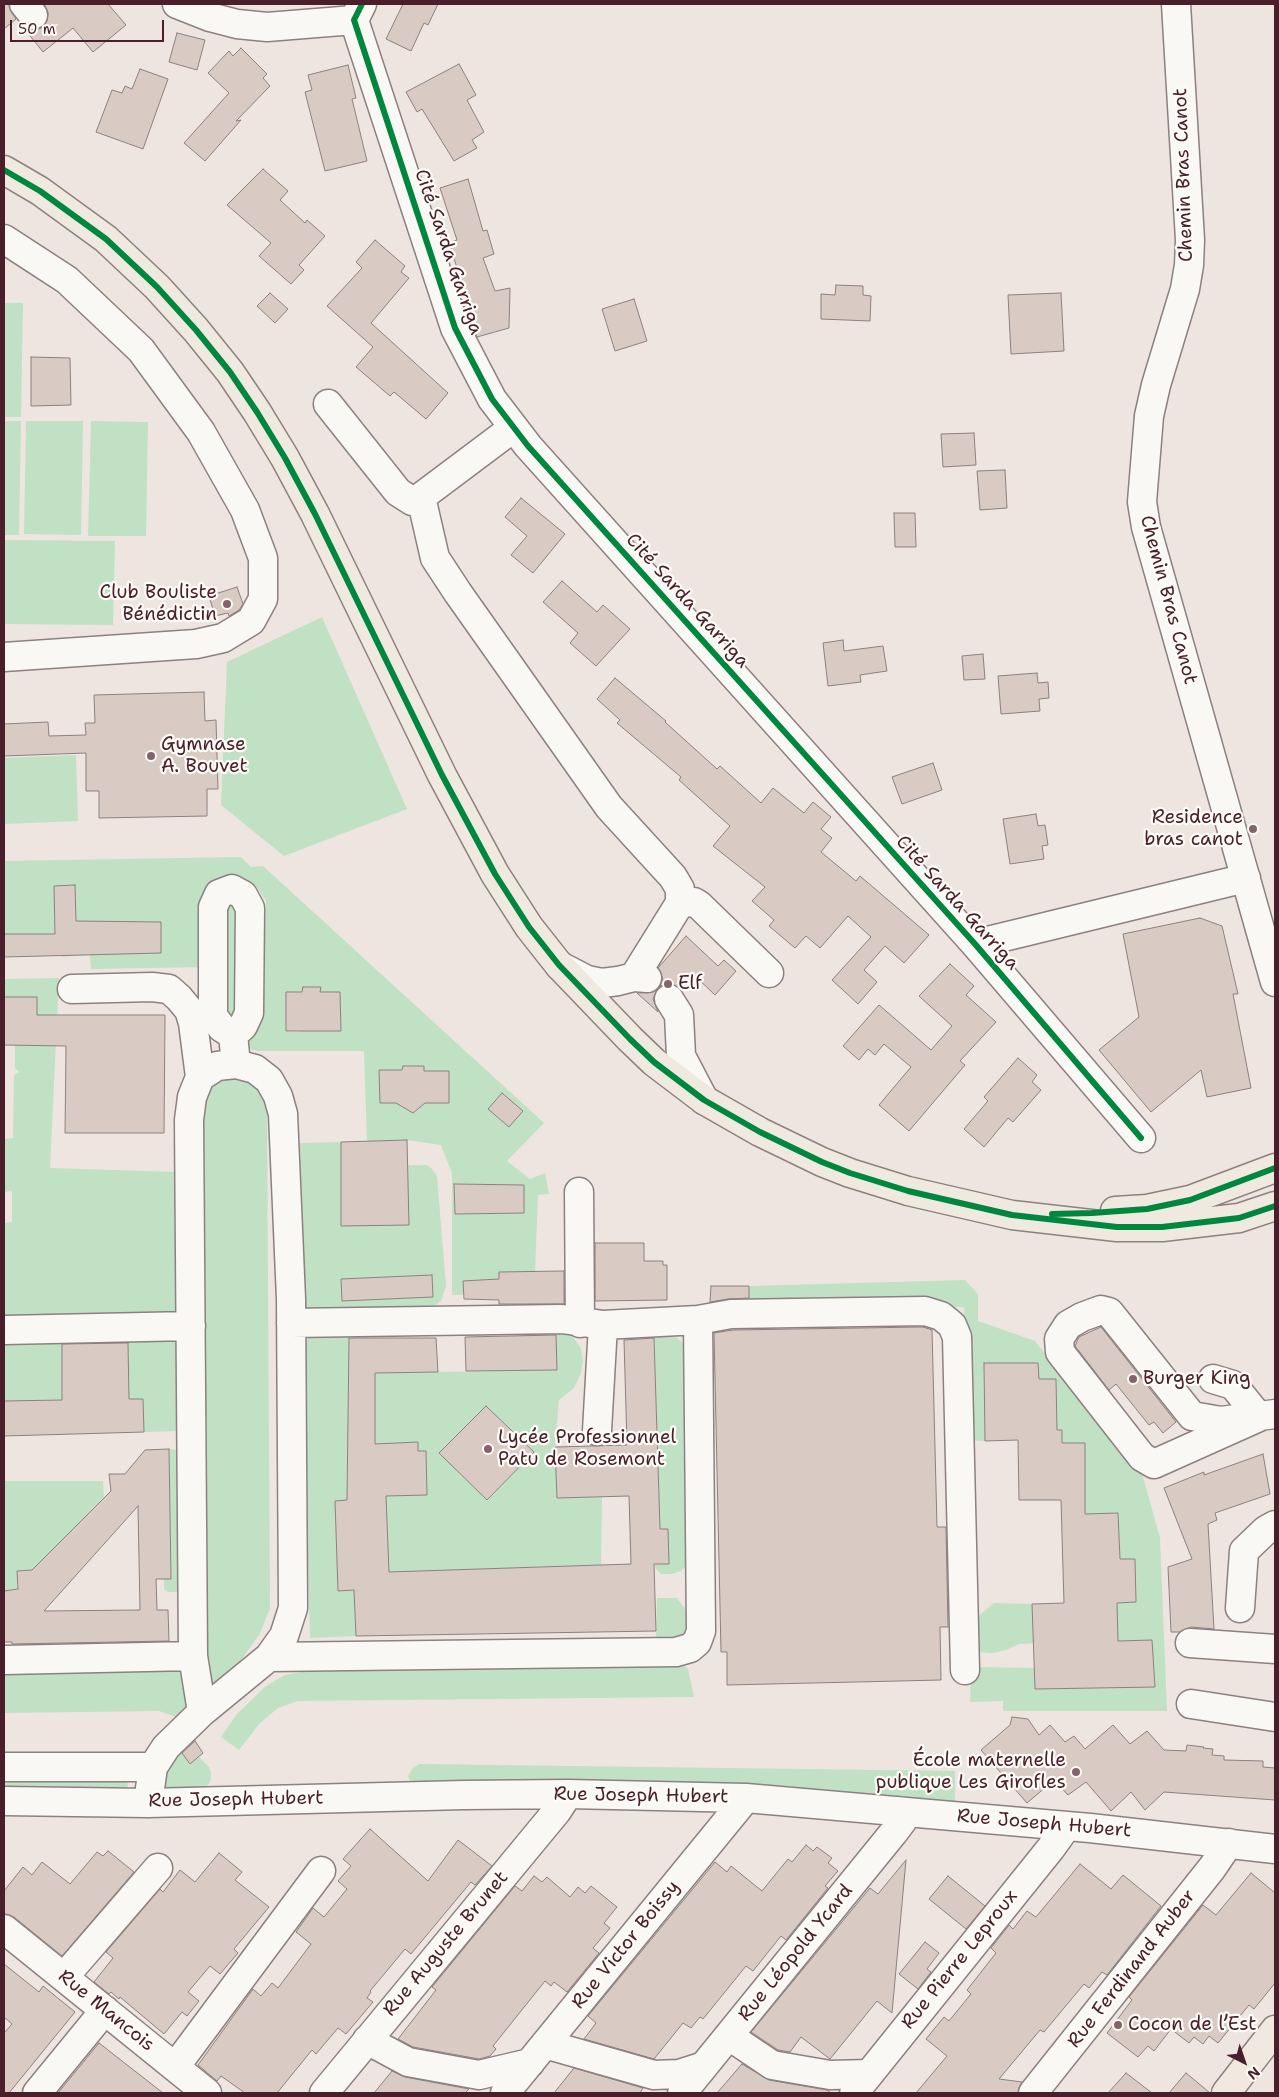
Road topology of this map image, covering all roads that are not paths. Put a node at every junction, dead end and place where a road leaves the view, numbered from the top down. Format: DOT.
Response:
graph roads {
  1 [pos="177,4"];
  2 [pos="1176,4"];
  3 [pos="358,12"];
  4 [pos="4,170"];
  5 [pos="4,239"];
  6 [pos="328,404"];
  7 [pos="513,428"];
  8 [pos="421,497"];
  9 [pos="4,657"];
  10 [pos="1246,878"];
  11 [pos="680,903"];
  12 [pos="975,944"];
  13 [pos="559,965"];
  14 [pos="769,973"];
  15 [pos="1275,982"];
  16 [pos="72,989"];
  17 [pos="670,999"];
  18 [pos="233,1036"];
  19 [pos="236,1064"];
  20 [pos="200,1077"];
  21 [pos="704,1100"];
  22 [pos="1141,1138"];
  23 [pos="1275,1168"];
  24 [pos="579,1192"];
  25 [pos="1275,1206"];
  26 [pos="1012,1215"];
  27 [pos="698,1320"];
  28 [pos="291,1323"];
  29 [pos="591,1324"];
  30 [pos="191,1326"];
  31 [pos="4,1330"];
  32 [pos="1213,1379"];
  33 [pos="1267,1416"];
  34 [pos="597,1431"];
  35 [pos="1275,1525"];
  36 [pos="1240,1608"];
  37 [pos="1190,1643"];
  38 [pos="1275,1649"];
  39 [pos="192,1656"];
  40 [pos="269,1657"];
  41 [pos="4,1660"];
  42 [pos="965,1670"];
  43 [pos="1191,1704"];
  44 [pos="202,1712"];
  45 [pos="1275,1717"];
  46 [pos="153,1766"];
  47 [pos="4,1767"];
  48 [pos="568,1794"];
  49 [pos="746,1798"];
  50 [pos="4,1801"];
  51 [pos="148,1803"];
  52 [pos="898,1811"];
  53 [pos="1066,1827"];
  54 [pos="1229,1843"];
  55 [pos="1275,1849"];
  56 [pos="158,1868"];
  57 [pos="321,1871"];
  58 [pos="4,1929"];
  59 [pos="64,1977"];
  60 [pos="105,2010"];
  61 [pos="1275,2030"];
  62 [pos="729,2036"];
  63 [pos="367,2040"];
  64 [pos="538,2054"];
  65 [pos="704,2066"];
  66 [pos="175,2067"];
  67 [pos="861,2084"];
  68 [pos="37,2093"];
  69 [pos="207,2093"];
  70 [pos="324,2093"];
  71 [pos="506,2093"];
  72 [pos="682,2093"];
  73 [pos="1033,2093"];
  74 [pos="1226,2093"];
  1 -- 3 [label="street"];
  2 -- 10 [label="street, Chemin Bras Canot"];
  3 -- 7 [label="street, Cité Sarda Garriga"];
  4 -- 13 [label="main road"];
  5 -- 9 [label="street"];
  6 -- 8 [label="street"];
  7 -- 8 [label="street"];
  7 -- 12 [label="street, Cité Sarda Garriga"];
  8 -- 11 [label="street"];
  10 -- 12 [label="street"];
  10 -- 15 [label="street, Chemin Bras Canot"];
  11 -- 13 [label="street"];
  11 -- 14 [label="street"];
  12 -- 22 [label="street, Cité Sarda Garriga"];
  13 -- 21 [label="main road"];
  16 -- 20 [label="street"];
  17 -- 21 [label="street"];
  18 -- 19 [label="street"];
  19 -- 20 [label="street"];
  19 -- 28 [label="street"];
  20 -- 30 [label="street"];
  21 -- 26 [label="main road"];
  23 -- 26 [label="main road"];
  24 -- 29 [label="street"];
  25 -- 26 [label="main road"];
  27 -- 29 [label="street"];
  27 -- 40 [label="street"];
  27 -- 42 [label="street"];
  28 -- 29 [label="street"];
  28 -- 40 [label="street"];
  29 -- 34 [label="street"];
  30 -- 31 [label="street"];
  30 -- 39 [label="street"];
  32 -- 33 [label="street"];
  33 -- 33 [label="street"];
  35 -- 36 [label="street"];
  37 -- 38 [label="street"];
  39 -- 41 [label="street"];
  39 -- 44 [label="street"];
  40 -- 44 [label="street"];
  43 -- 45 [label="street"];
  44 -- 46 [label="street"];
  46 -- 47 [label="street"];
  46 -- 51 [label="street"];
  48 -- 49 [label="street, Rue Joseph Hubert"];
  48 -- 51 [label="street, Rue Joseph Hubert"];
  48 -- 63 [label="street, Rue Auguste Brunet"];
  49 -- 52 [label="street, Rue Joseph Hubert"];
  49 -- 64 [label="street, Rue Victor Boissy"];
  50 -- 51 [label="street, Rue Joseph Hubert"];
  52 -- 53 [label="street, Rue Joseph Hubert"];
  52 -- 62 [label="street, Rue Léopold Ycard"];
  53 -- 54 [label="street, Rue Joseph Hubert"];
  53 -- 67 [label="street, Rue Pierre Leproux"];
  54 -- 55 [label="street, Rue Joseph Hubert"];
  54 -- 73 [label="street, Rue Ferdinand Auber"];
  56 -- 59 [label="street"];
  57 -- 66 [label="street"];
  58 -- 59 [label="street, Rue Mancois"];
  59 -- 60 [label="street, Rue Mancois"];
  60 -- 66 [label="street, Rue Mancois"];
  60 -- 68 [label="street"];
  61 -- 74 [label="main road"];
  62 -- 65 [label="street, Rue Léopold Ycard"];
  62 -- 67 [label="street"];
  63 -- 64 [label="street"];
  63 -- 70 [label="street, Rue Auguste Brunet"];
  64 -- 65 [label="street"];
  64 -- 71 [label="street, Rue Victor Boissy"];
  65 -- 72 [label="street, Rue Léopold Ycard"];
  66 -- 69 [label="street, Rue Mancois"];
}
